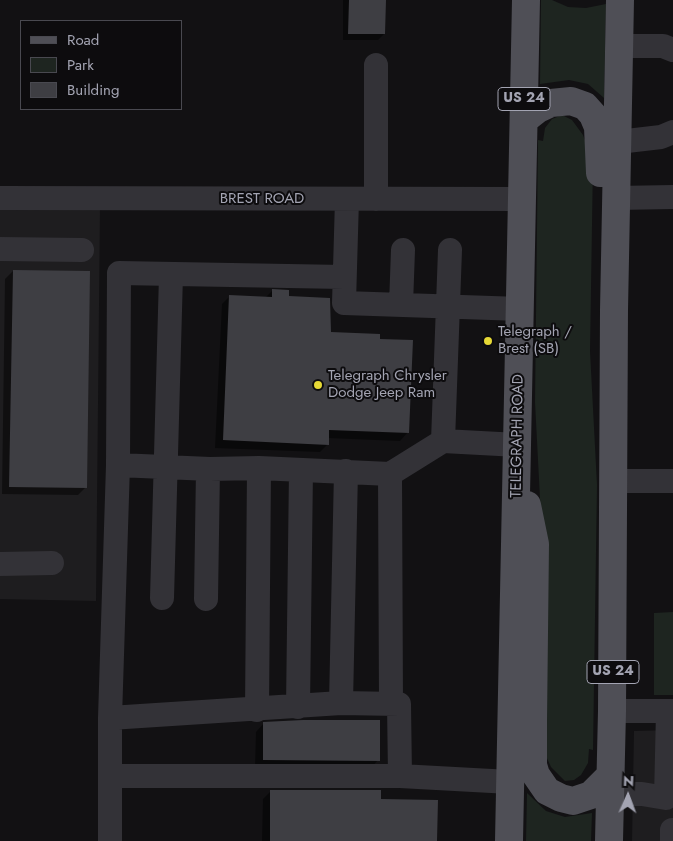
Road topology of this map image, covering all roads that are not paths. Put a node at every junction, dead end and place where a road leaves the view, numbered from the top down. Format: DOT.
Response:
graph roads {
  1 [pos="526,0"];
  2 [pos="620,0"];
  3 [pos="619,46"];
  4 [pos="673,50"];
  5 [pos="376,65"];
  6 [pos="524,120"];
  7 [pos="673,132"];
  8 [pos="618,142"];
  9 [pos="673,197"];
  10 [pos="0,198"];
  11 [pos="616,198"];
  12 [pos="347,199"];
  13 [pos="376,199"];
  14 [pos="523,199"];
  15 [pos="0,249"];
  16 [pos="82,250"];
  17 [pos="403,250"];
  18 [pos="450,250"];
  19 [pos="171,275"];
  20 [pos="344,277"];
  21 [pos="402,305"];
  22 [pos="448,306"];
  23 [pos="521,309"];
  24 [pos="614,427"];
  25 [pos="443,441"];
  26 [pos="518,454"];
  27 [pos="118,465"];
  28 [pos="164,467"];
  29 [pos="259,468"];
  30 [pos="208,469"];
  31 [pos="301,470"];
  32 [pos="346,471"];
  33 [pos="390,474"];
  34 [pos="614,481"];
  35 [pos="673,481"];
  36 [pos="0,564"];
  37 [pos="52,564"];
  38 [pos="162,598"];
  39 [pos="206,599"];
  40 [pos="342,703"];
  41 [pos="391,704"];
  42 [pos="298,707"];
  43 [pos="257,710"];
  44 [pos="671,711"];
  45 [pos="612,712"];
  46 [pos="110,718"];
  47 [pos="110,776"];
  48 [pos="400,776"];
  49 [pos="510,782"];
  50 [pos="610,784"];
  51 [pos="670,798"];
  52 [pos="672,830"];
  53 [pos="110,841"];
  54 [pos="509,841"];
  55 [pos="609,841"];
  56 [pos="672,841"];
  1 -- 6 [label="main road, TELEGRAPH ROAD / US 24"];
  2 -- 3 [label="main road, US 24"];
  3 -- 4 [label="street"];
  3 -- 8 [label="main road, US 24"];
  5 -- 13 [label="street"];
  6 -- 14 [label="main road, TELEGRAPH ROAD / US 24"];
  6 -- 24 [label="main road"];
  7 -- 8 [label="street"];
  8 -- 11 [label="main road, US 24"];
  9 -- 11 [label="street"];
  10 -- 12 [label="street, BREST ROAD"];
  11 -- 24 [label="main road, US 24"];
  12 -- 13 [label="street, BREST ROAD"];
  12 -- 20 [label="street"];
  13 -- 14 [label="street, BREST ROAD"];
  14 -- 23 [label="main road, TELEGRAPH ROAD / US 24"];
  15 -- 16 [label="street"];
  17 -- 21 [label="street"];
  18 -- 22 [label="street"];
  19 -- 20 [label="street"];
  19 -- 27 [label="street"];
  19 -- 28 [label="street"];
  20 -- 21 [label="street"];
  21 -- 22 [label="street"];
  22 -- 23 [label="street"];
  22 -- 25 [label="street"];
  23 -- 26 [label="main road, TELEGRAPH ROAD / US 24"];
  24 -- 34 [label="main road, US 24"];
  25 -- 26 [label="street"];
  25 -- 33 [label="street"];
  26 -- 49 [label="main road, TELEGRAPH ROAD / US 24"];
  26 -- 50 [label="main road"];
  27 -- 28 [label="street"];
  27 -- 46 [label="street"];
  28 -- 30 [label="street"];
  28 -- 38 [label="street"];
  29 -- 30 [label="street"];
  29 -- 31 [label="street"];
  29 -- 43 [label="street"];
  30 -- 39 [label="street"];
  31 -- 32 [label="street"];
  31 -- 42 [label="street"];
  32 -- 33 [label="street"];
  32 -- 40 [label="street"];
  33 -- 41 [label="street"];
  34 -- 35 [label="street"];
  34 -- 45 [label="main road, US 24"];
  36 -- 37 [label="street"];
  40 -- 41 [label="street"];
  40 -- 42 [label="street"];
  41 -- 48 [label="street"];
  42 -- 43 [label="street"];
  43 -- 46 [label="street"];
  44 -- 45 [label="street"];
  44 -- 51 [label="street"];
  45 -- 50 [label="main road, US 24"];
  46 -- 47 [label="street"];
  47 -- 48 [label="street"];
  47 -- 53 [label="street"];
  48 -- 49 [label="street"];
  49 -- 54 [label="main road, TELEGRAPH ROAD / US 24"];
  50 -- 51 [label="street"];
  50 -- 55 [label="main road, US 24"];
  52 -- 56 [label="street"];
}
